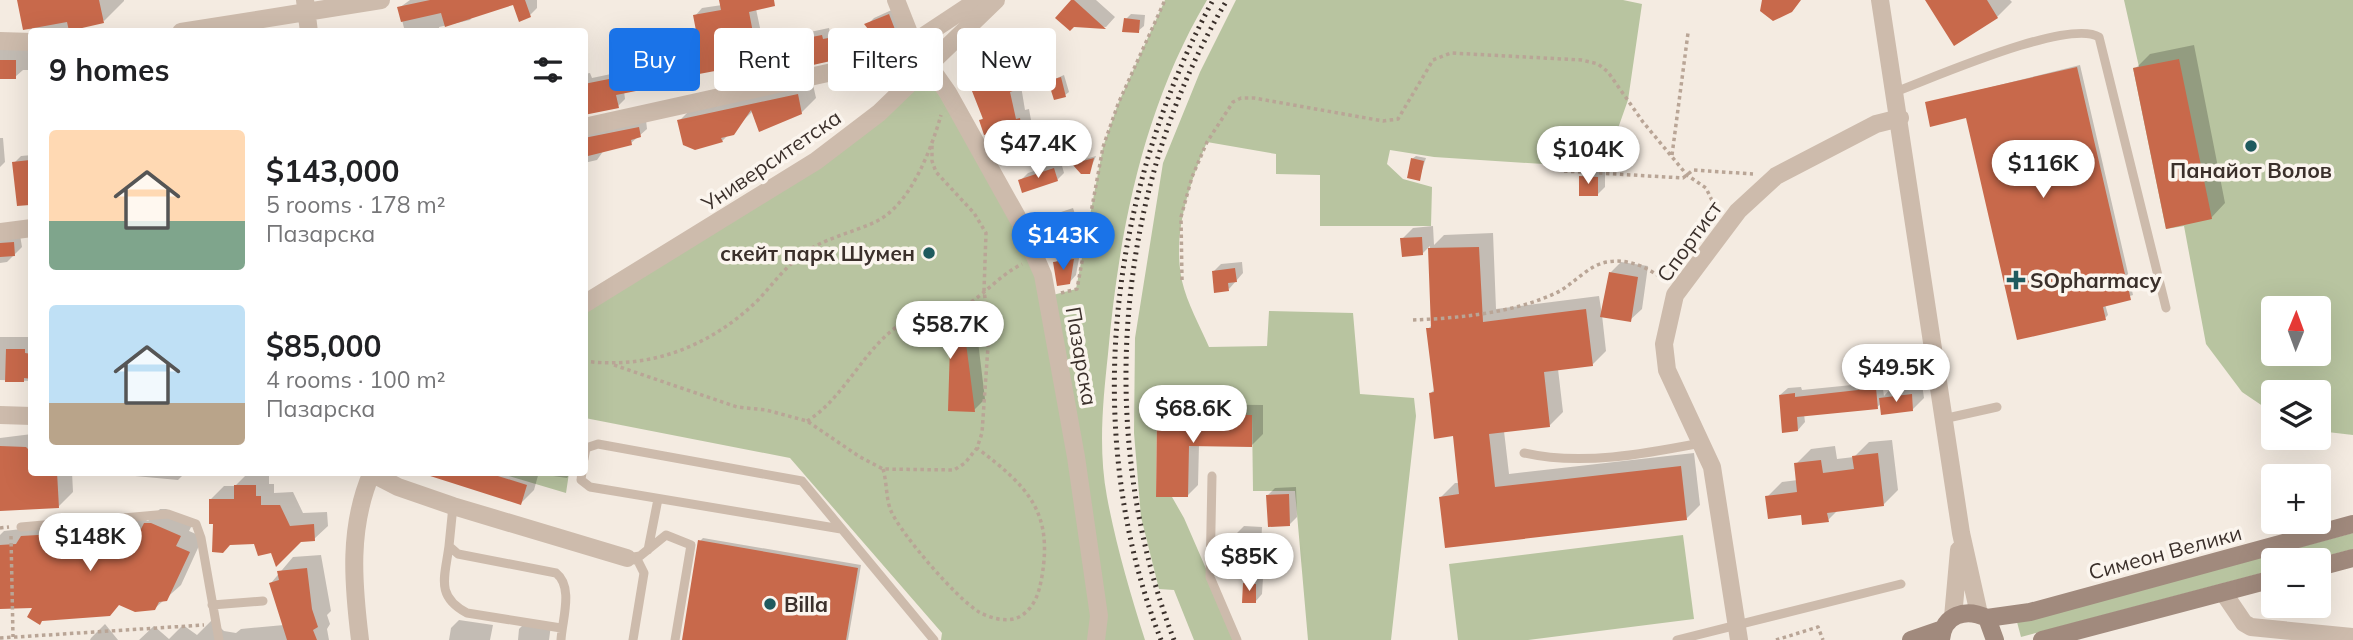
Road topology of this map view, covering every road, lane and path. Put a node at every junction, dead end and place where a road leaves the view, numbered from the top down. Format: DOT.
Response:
graph roads {
  1 [pos="381,0"];
  2 [pos="896,0"];
  3 [pos="978,0"];
  4 [pos="996,0"];
  5 [pos="1164,0"];
  6 [pos="1880,0"];
  7 [pos="307,15"];
  8 [pos="211,28"];
  9 [pos="908,28"];
  10 [pos="936,28"];
  11 [pos="1688,33"];
  12 [pos="0,41"];
  13 [pos="28,42"];
  14 [pos="943,52"];
  15 [pos="828,73"];
  16 [pos="943,85"];
  17 [pos="902,91"];
  18 [pos="1895,92"];
  19 [pos="948,93"];
  20 [pos="1900,118"];
  21 [pos="588,126"];
  22 [pos="932,141"];
  23 [pos="1672,155"];
  24 [pos="1564,171"];
  25 [pos="1687,175"];
  26 [pos="1776,176"];
  27 [pos="28,228"];
  28 [pos="1726,229"];
  29 [pos="0,232"];
  30 [pos="1036,256"];
  31 [pos="1182,280"];
  32 [pos="984,290"];
  33 [pos="1675,295"];
  34 [pos="1049,296"];
  35 [pos="588,302"];
  36 [pos="2166,308"];
  37 [pos="1413,320"];
  38 [pos="588,362"];
  39 [pos="614,365"];
  40 [pos="1997,407"];
  41 [pos="0,415"];
  42 [pos="28,416"];
  43 [pos="1943,419"];
  44 [pos="807,421"];
  45 [pos="1701,443"];
  46 [pos="588,447"];
  47 [pos="977,448"];
  48 [pos="1524,453"];
  49 [pos="883,469"];
  50 [pos="369,476"];
  51 [pos="378,476"];
  52 [pos="582,476"];
  53 [pos="1212,476"];
  54 [pos="658,499"];
  55 [pos="453,506"];
  56 [pos="2353,524"];
  57 [pos="16,527"];
  58 [pos="841,530"];
  59 [pos="1961,533"];
  60 [pos="449,546"];
  61 [pos="648,550"];
  62 [pos="627,558"];
  63 [pos="2353,558"];
  64 [pos="2331,564"];
  65 [pos="2261,582"];
  66 [pos="1901,584"];
  67 [pos="2223,592"];
  68 [pos="263,601"];
  69 [pos="212,605"];
  70 [pos="1983,616"];
  71 [pos="216,625"];
  72 [pos="561,628"];
  73 [pos="1946,628"];
  74 [pos="1737,633"];
  75 [pos="2265,634"];
  76 [pos="2323,636"];
  77 [pos="13,637"];
  78 [pos="2353,637"];
  79 [pos="0,638"];
  80 [pos="219,640"];
  81 [pos="360,640"];
  82 [pos="561,640"];
  83 [pos="633,640"];
  84 [pos="675,640"];
  85 [pos="934,640"];
  86 [pos="1096,640"];
  87 [pos="1237,640"];
  88 [pos="1677,640"];
  89 [pos="1776,640"];
  90 [pos="1823,640"];
  91 [pos="1911,640"];
  92 [pos="1996,640"];
  93 [pos="2042,640"];
  1 -- 7 [label="street"];
  2 -- 9 [label="street, Пазарска"];
  3 -- 10 [label="street"];
  4 -- 14 [label="street, Университетска"];
  5 -- 34 [label="path"];
  6 -- 18 [label="street"];
  7 -- 8 [label="street"];
  11 -- 23 [label="path"];
  12 -- 13 [label="street"];
  15 -- 21 [label="street"];
  16 -- 19 [label="street, Пазарска"];
  17 -- 35 [label="street, Университетска"];
  18 -- 20 [label="street"];
  18 -- 36 [label="lane"];
  19 -- 22 [label="path"];
  19 -- 30 [label="street, Пазарска"];
  20 -- 26 [label="street, Спортист"];
  20 -- 43 [label="street"];
  22 -- 32 [label="path"];
  22 -- 39 [label="path"];
  23 -- 25 [label="path"];
  23 -- 31 [label="path"];
  24 -- 25 [label="path"];
  25 -- 26 [label="path"];
  25 -- 28 [label="path"];
  26 -- 28 [label="street, Спортист"];
  27 -- 29 [label="street"];
  28 -- 33 [label="street, Спортист"];
  30 -- 32 [label="path"];
  30 -- 34 [label="street, Пазарска"];
  32 -- 44 [label="path"];
  32 -- 47 [label="path"];
  33 -- 37 [label="path"];
  33 -- 45 [label="street, Спортист"];
  34 -- 86 [label="street, Пазарска"];
  38 -- 39 [label="path"];
  39 -- 44 [label="path"];
  40 -- 43 [label="lane"];
  41 -- 42 [label="street"];
  43 -- 59 [label="street"];
  44 -- 49 [label="path"];
  45 -- 48 [label="lane"];
  45 -- 74 [label="street, Спортист"];
  46 -- 58 [label="lane"];
  47 -- 49 [label="path"];
  47 -- 49 [label="path"];
  50 -- 81 [label="street"];
  51 -- 55 [label="street"];
  52 -- 54 [label="lane"];
  53 -- 87 [label="lane"];
  54 -- 58 [label="lane"];
  54 -- 61 [label="lane"];
  55 -- 60 [label="lane"];
  55 -- 62 [label="street"];
  56 -- 70 [label="main road, Симеон Велики"];
  57 -- 69 [label="lane"];
  57 -- 77 [label="path"];
  58 -- 85 [label="lane"];
  59 -- 70 [label="street"];
  59 -- 73 [label="street"];
  60 -- 72 [label="lane"];
  60 -- 72 [label="lane"];
  61 -- 62 [label="lane"];
  61 -- 84 [label="lane"];
  62 -- 83 [label="lane"];
  63 -- 64 [label="main road"];
  65 -- 67 [label="main road"];
  66 -- 74 [label="lane"];
  67 -- 75 [label="street"];
  67 -- 93 [label="main road"];
  68 -- 69 [label="lane"];
  69 -- 71 [label="lane"];
  70 -- 73 [label="main road, Симеон Велики"];
  70 -- 92 [label="main road"];
  71 -- 77 [label="path"];
  71 -- 80 [label="lane"];
  72 -- 82 [label="lane"];
  73 -- 91 [label="main road, Симеон Велики"];
  74 -- 88 [label="lane"];
  75 -- 76 [label="street"];
  76 -- 78 [label="street"];
  77 -- 79 [label="path"];
  89 -- 90 [label="path"];
}
